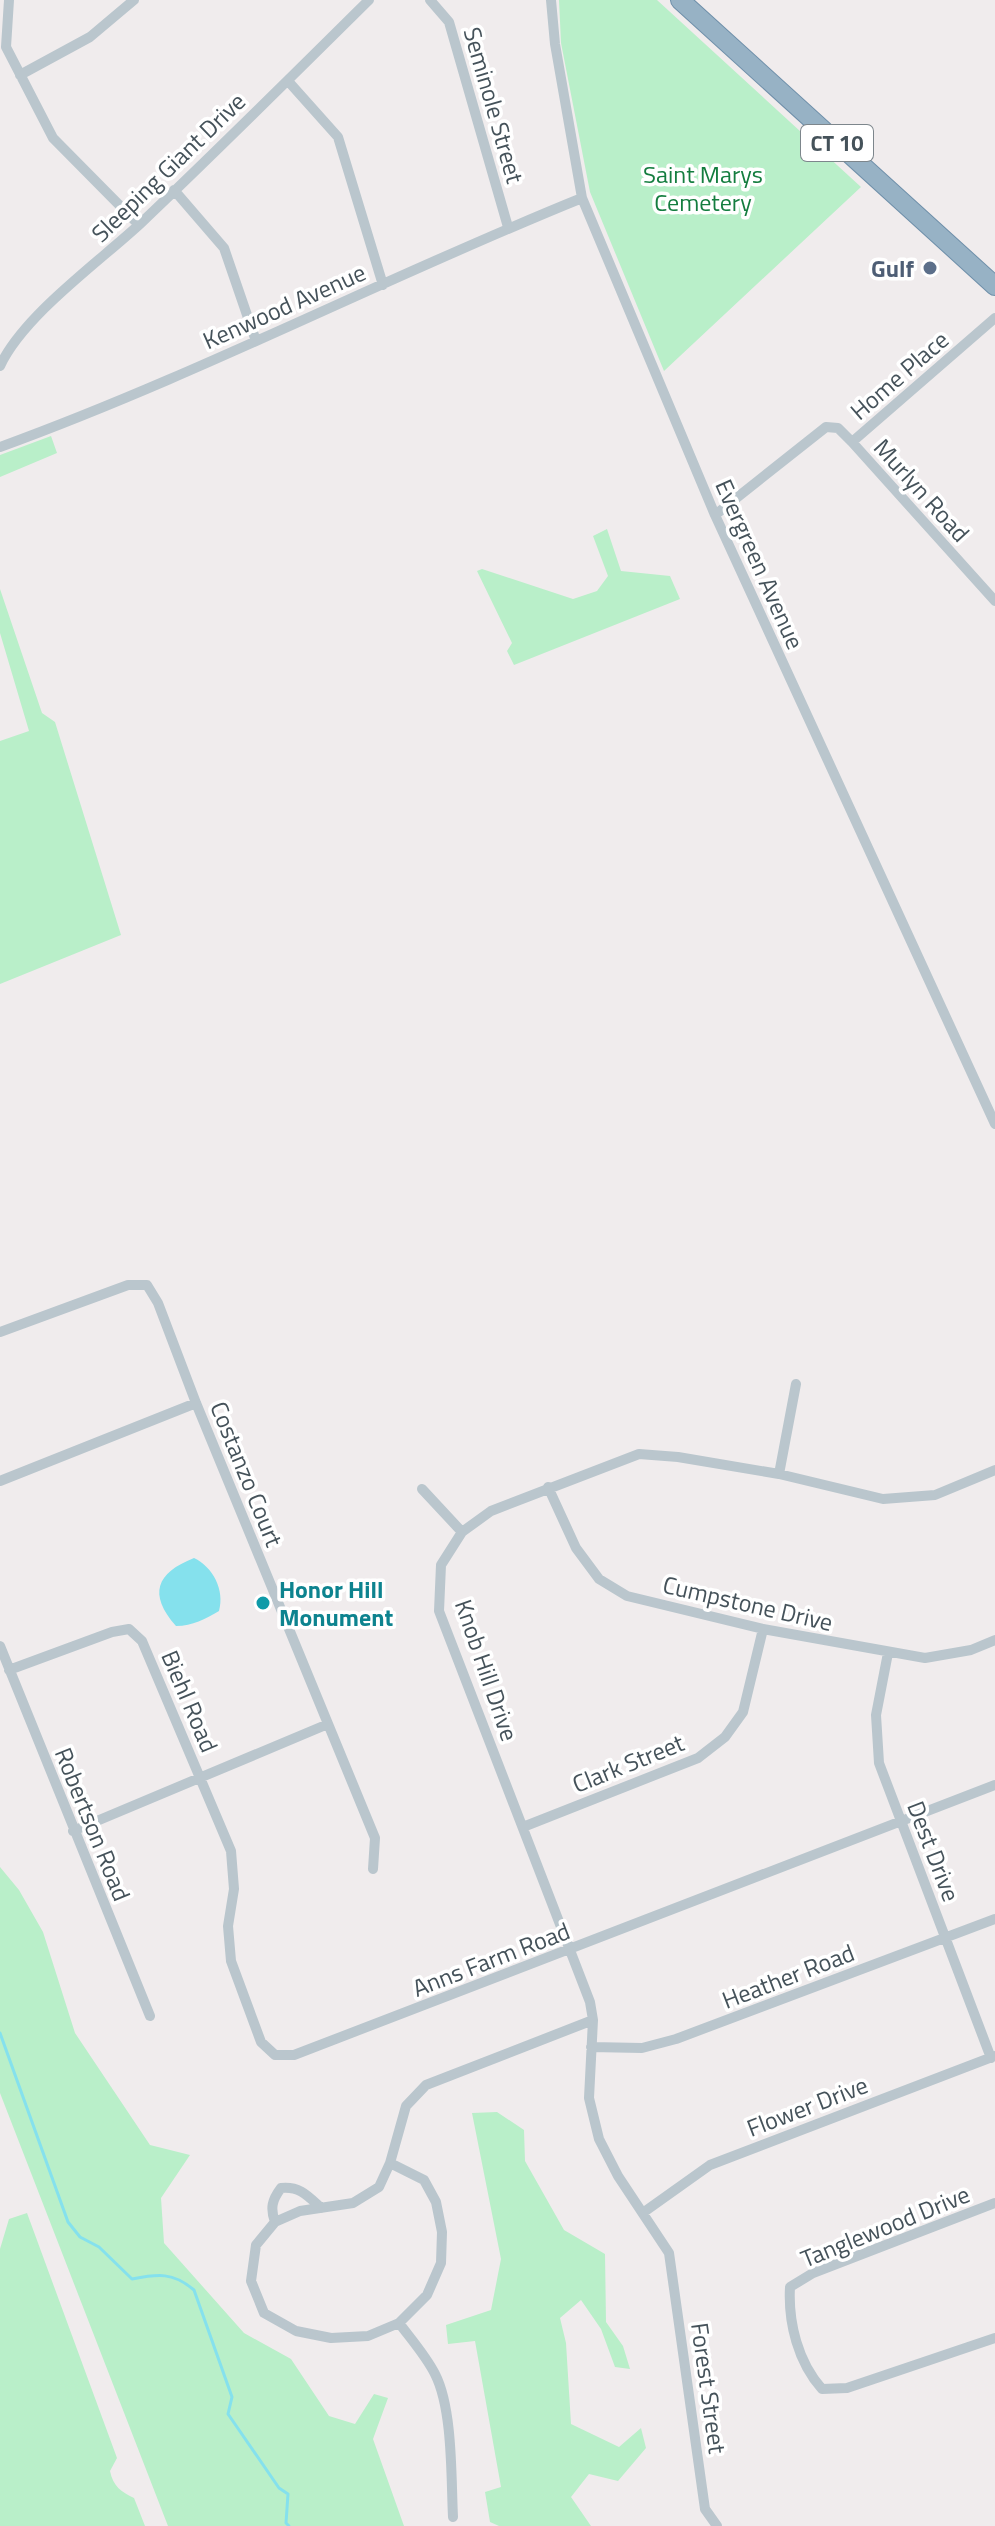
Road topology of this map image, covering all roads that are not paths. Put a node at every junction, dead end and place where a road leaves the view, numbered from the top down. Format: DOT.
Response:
graph roads {
  1 [pos="9,0"];
  2 [pos="134,0"];
  3 [pos="369,0"];
  4 [pos="430,0"];
  5 [pos="551,0"];
  6 [pos="680,0"];
  7 [pos="20,75"];
  8 [pos="288,81"];
  9 [pos="174,190"];
  10 [pos="582,198"];
  11 [pos="139,225"];
  12 [pos="508,227"];
  13 [pos="383,285"];
  14 [pos="995,286"];
  15 [pos="995,318"];
  16 [pos="256,341"];
  17 [pos="0,366"];
  18 [pos="852,442"];
  19 [pos="0,447"];
  20 [pos="715,515"];
  21 [pos="995,601"];
  22 [pos="995,1124"];
  23 [pos="0,1332"];
  24 [pos="796,1384"];
  25 [pos="196,1403"];
  26 [pos="995,1470"];
  27 [pos="779,1474"];
  28 [pos="0,1481"];
  29 [pos="548,1487"];
  30 [pos="422,1489"];
  31 [pos="462,1532"];
  32 [pos="763,1629"];
  33 [pos="995,1640"];
  34 [pos="0,1646"];
  35 [pos="888,1653"];
  36 [pos="9,1670"];
  37 [pos="328,1724"];
  38 [pos="201,1777"];
  39 [pos="995,1785"];
  40 [pos="900,1823"];
  41 [pos="523,1827"];
  42 [pos="73,1831"];
  43 [pos="373,1869"];
  44 [pos="995,1919"];
  45 [pos="946,1938"];
  46 [pos="570,1950"];
  47 [pos="150,2016"];
  48 [pos="593,2020"];
  49 [pos="591,2047"];
  50 [pos="993,2057"];
  51 [pos="390,2163"];
  52 [pos="995,2203"];
  53 [pos="321,2208"];
  54 [pos="644,2212"];
  55 [pos="275,2222"];
  56 [pos="669,2253"];
  57 [pos="399,2323"];
  58 [pos="995,2338"];
  59 [pos="453,2517"];
  60 [pos="717,2526"];
  1 -- 7 [label="street"];
  2 -- 7 [label="street"];
  3 -- 8 [label="street, Sleeping Giant Drive"];
  4 -- 12 [label="street, Seminole Street"];
  5 -- 10 [label="street, Evergreen Avenue"];
  6 -- 14 [label="highway, CT 10"];
  7 -- 11 [label="street"];
  8 -- 9 [label="street, Sleeping Giant Drive"];
  8 -- 13 [label="street"];
  9 -- 11 [label="street, Sleeping Giant Drive"];
  9 -- 16 [label="street"];
  10 -- 12 [label="street, Kenwood Avenue"];
  10 -- 20 [label="street, Evergreen Avenue"];
  11 -- 17 [label="street, Sleeping Giant Drive"];
  12 -- 13 [label="street, Kenwood Avenue"];
  13 -- 16 [label="street, Kenwood Avenue"];
  15 -- 18 [label="street, Home Place"];
  16 -- 19 [label="street, Kenwood Avenue"];
  18 -- 20 [label="street, Home Place"];
  18 -- 21 [label="street, Murlyn Road"];
  20 -- 22 [label="street, Evergreen Avenue"];
  23 -- 25 [label="street, Costanzo Court"];
  24 -- 27 [label="street"];
  25 -- 28 [label="street"];
  25 -- 37 [label="street, Costanzo Court"];
  26 -- 27 [label="street, Knob Hill Drive"];
  27 -- 29 [label="street, Knob Hill Drive"];
  29 -- 31 [label="street, Knob Hill Drive"];
  29 -- 32 [label="street, Cumpstone Drive"];
  30 -- 31 [label="street"];
  31 -- 41 [label="street, Knob Hill Drive"];
  32 -- 35 [label="street, Cumpstone Drive"];
  32 -- 41 [label="street, Clark Street"];
  33 -- 35 [label="street, Cumpstone Drive"];
  34 -- 36 [label="street, Robertson Road"];
  35 -- 40 [label="street, Dest Drive"];
  36 -- 38 [label="street, Biehl Road"];
  36 -- 42 [label="street, Robertson Road"];
  37 -- 38 [label="street"];
  37 -- 43 [label="street, Costanzo Court"];
  38 -- 42 [label="street"];
  38 -- 46 [label="street, Anns Farm Road"];
  39 -- 40 [label="street, Anns Farm Road"];
  40 -- 45 [label="street, Dest Drive"];
  40 -- 46 [label="street, Anns Farm Road"];
  41 -- 46 [label="street, Knob Hill Drive"];
  42 -- 47 [label="street, Robertson Road"];
  44 -- 45 [label="street, Heather Road"];
  45 -- 49 [label="street, Heather Road"];
  45 -- 50 [label="street, Dest Drive"];
  46 -- 48 [label="street, Knob Hill Drive"];
  48 -- 49 [label="street, Knob Hill Drive"];
  48 -- 51 [label="street"];
  49 -- 54 [label="street, Knob Hill Drive"];
  50 -- 54 [label="street, Flower Drive"];
  51 -- 53 [label="street"];
  51 -- 57 [label="street"];
  52 -- 58 [label="street, Tanglewood Drive"];
  53 -- 55 [label="street"];
  53 -- 55 [label="street"];
  54 -- 56 [label="street, Knob Hill Drive"];
  55 -- 57 [label="street"];
  56 -- 60 [label="street, Forest Street"];
  57 -- 59 [label="street"];
}
